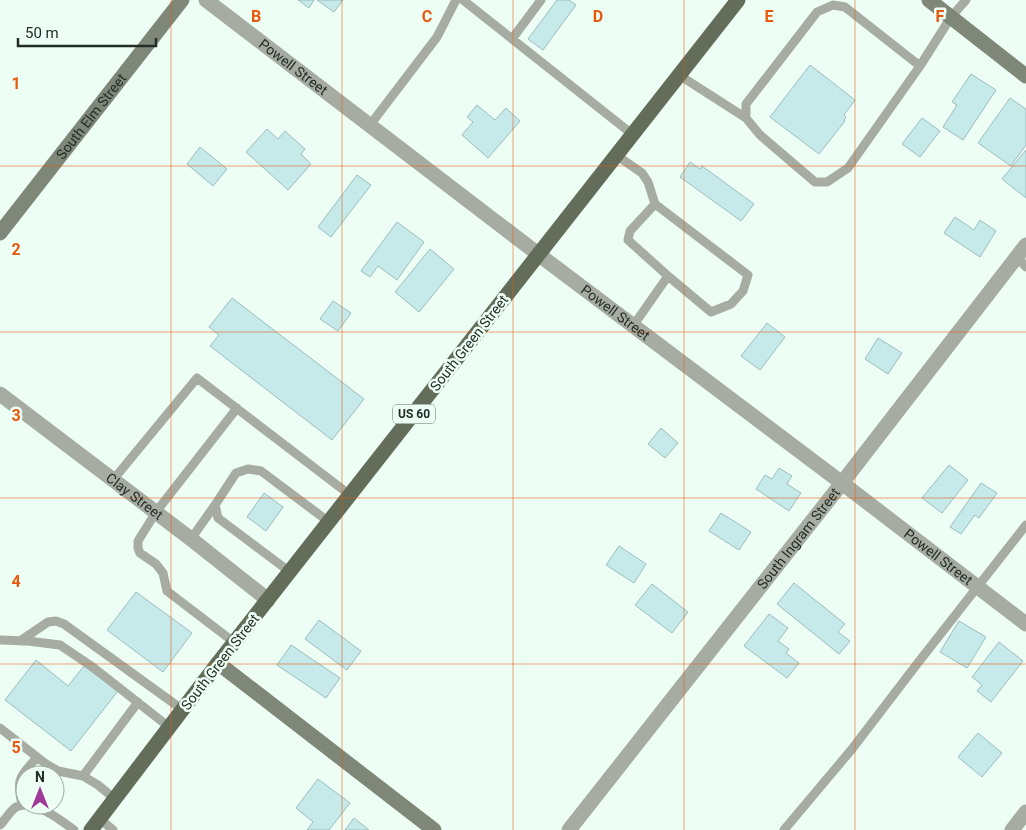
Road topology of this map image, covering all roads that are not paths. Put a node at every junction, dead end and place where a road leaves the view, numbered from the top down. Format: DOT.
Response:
graph roads {
  1 [pos="182,0"];
  2 [pos="206,0"];
  3 [pos="456,0"];
  4 [pos="463,0"];
  5 [pos="541,0"];
  6 [pos="738,0"];
  7 [pos="929,0"];
  8 [pos="966,0"];
  9 [pos="951,17"];
  10 [pos="512,39"];
  11 [pos="920,66"];
  12 [pos="679,75"];
  13 [pos="1026,76"];
  14 [pos="746,118"];
  15 [pos="370,125"];
  16 [pos="632,134"];
  17 [pos="616,155"];
  18 [pos="655,204"];
  19 [pos="0,233"];
  20 [pos="538,254"];
  21 [pos="1023,257"];
  22 [pos="668,276"];
  23 [pos="633,326"];
  24 [pos="0,394"];
  25 [pos="236,408"];
  26 [pos="113,480"];
  27 [pos="842,483"];
  28 [pos="350,495"];
  29 [pos="215,505"];
  30 [pos="156,512"];
  31 [pos="329,522"];
  32 [pos="1026,525"];
  33 [pos="191,538"];
  34 [pos="290,572"];
  35 [pos="978,587"];
  36 [pos="268,600"];
  37 [pos="1026,624"];
  38 [pos="0,640"];
  39 [pos="20,641"];
  40 [pos="235,643"];
  41 [pos="218,663"];
  42 [pos="138,702"];
  43 [pos="183,710"];
  44 [pos="169,727"];
  45 [pos="0,728"];
  46 [pos="37,757"];
  47 [pos="30,765"];
  48 [pos="83,776"];
  49 [pos="115,800"];
  50 [pos="15,808"];
  51 [pos="1026,812"];
  52 [pos="53,815"];
  53 [pos="0,825"];
  54 [pos="96,825"];
  55 [pos="74,830"];
  56 [pos="113,830"];
  57 [pos="434,830"];
  58 [pos="570,830"];
  59 [pos="784,830"];
  60 [pos="1012,830"];
  1 -- 19 [label="street, South Elm Street"];
  2 -- 15 [label="street, Powell Street"];
  3 -- 15 [label="lane"];
  4 -- 10 [label="lane"];
  5 -- 10 [label="lane"];
  6 -- 12 [label="main road, South Green Street / US 60"];
  7 -- 9 [label="street"];
  8 -- 9 [label="lane"];
  9 -- 11 [label="lane"];
  9 -- 13 [label="street"];
  10 -- 16 [label="lane"];
  11 -- 14 [label="lane"];
  11 -- 14 [label="lane"];
  12 -- 14 [label="lane"];
  12 -- 16 [label="main road, South Green Street / US 60"];
  15 -- 20 [label="street, Powell Street"];
  16 -- 17 [label="main road, South Green Street / US 60"];
  17 -- 18 [label="lane"];
  17 -- 20 [label="main road, South Green Street / US 60"];
  18 -- 22 [label="lane"];
  18 -- 22 [label="lane"];
  20 -- 23 [label="street, Powell Street"];
  20 -- 28 [label="main road, South Green Street / US 60"];
  21 -- 27 [label="street, South Ingram Street"];
  22 -- 23 [label="lane"];
  23 -- 27 [label="street, Powell Street"];
  24 -- 26 [label="street, Clay Street"];
  25 -- 26 [label="lane"];
  25 -- 28 [label="lane"];
  25 -- 30 [label="lane"];
  26 -- 30 [label="street, Clay Street"];
  27 -- 35 [label="street, Powell Street"];
  27 -- 58 [label="street, South Ingram Street"];
  28 -- 31 [label="main road, South Green Street / US 60"];
  29 -- 31 [label="lane"];
  29 -- 33 [label="lane"];
  29 -- 34 [label="lane"];
  30 -- 33 [label="street, Clay Street"];
  30 -- 40 [label="lane"];
  31 -- 34 [label="main road, South Green Street / US 60"];
  32 -- 35 [label="lane"];
  33 -- 36 [label="street, Clay Street"];
  34 -- 36 [label="main road, South Green Street / US 60"];
  35 -- 37 [label="street, Powell Street"];
  35 -- 59 [label="lane"];
  36 -- 40 [label="main road, South Green Street / US 60"];
  38 -- 39 [label="lane"];
  39 -- 42 [label="lane"];
  39 -- 43 [label="lane"];
  40 -- 41 [label="main road, South Green Street / US 60"];
  41 -- 43 [label="main road, South Green Street / US 60"];
  41 -- 57 [label="street"];
  42 -- 44 [label="lane"];
  42 -- 48 [label="lane"];
  43 -- 44 [label="main road, South Green Street / US 60"];
  44 -- 49 [label="main road, South Green Street / US 60"];
  45 -- 46 [label="lane"];
  46 -- 47 [label="lane"];
  46 -- 48 [label="lane"];
  48 -- 49 [label="lane"];
  49 -- 54 [label="main road, South Green Street / US 60"];
  50 -- 53 [label="lane"];
  51 -- 60 [label="street"];
  52 -- 55 [label="lane"];
  54 -- 56 [label="lane"];
}
